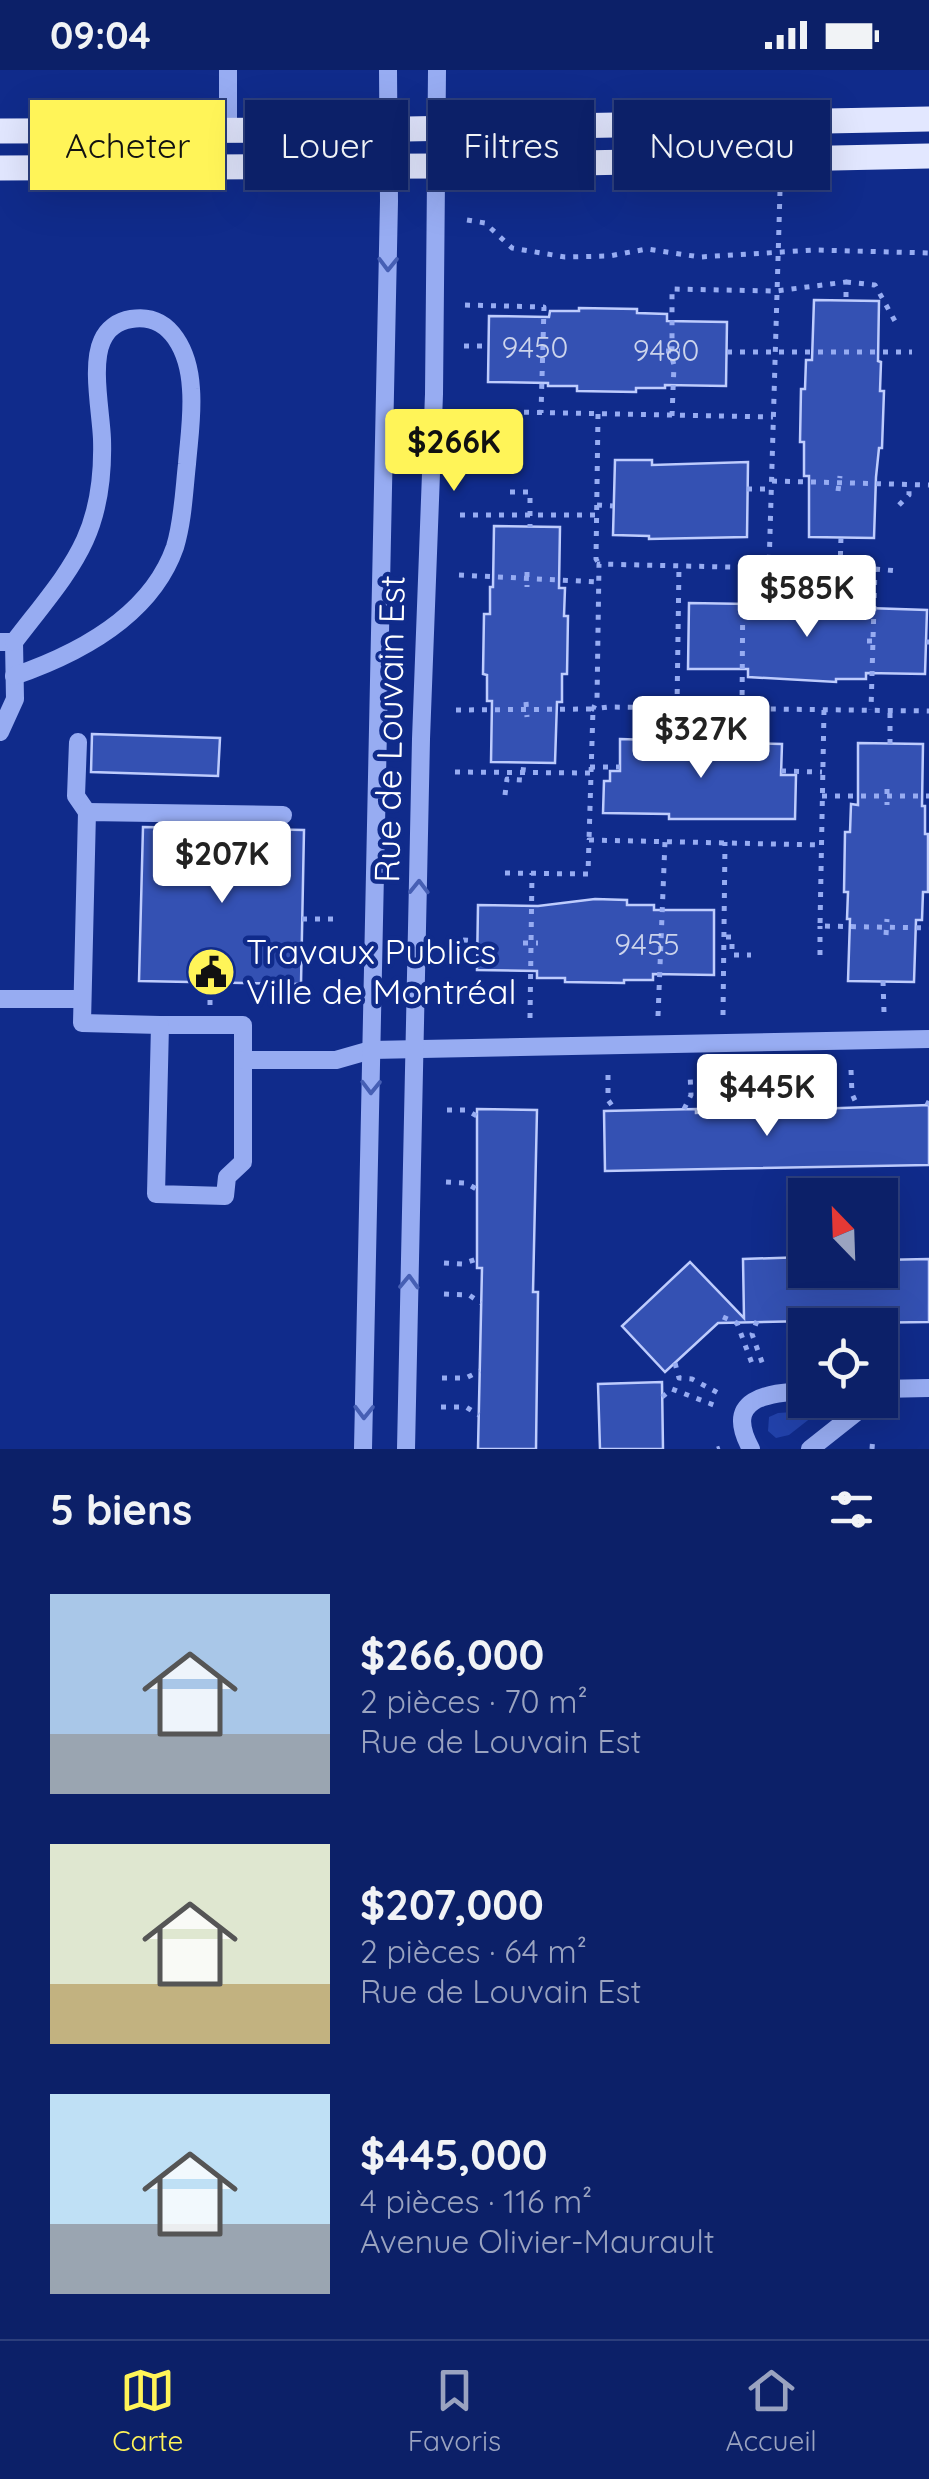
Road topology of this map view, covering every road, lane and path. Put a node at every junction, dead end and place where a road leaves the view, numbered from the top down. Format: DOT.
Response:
graph roads {
  1 [pos="228,70"];
  2 [pos="388,70"];
  3 [pos="437,70"];
  4 [pos="389,100"];
  5 [pos="437,100"];
  6 [pos="929,119"];
  7 [pos="594,125"];
  8 [pos="228,130"];
  9 [pos="245,130"];
  10 [pos="0,131"];
  11 [pos="929,156"];
  12 [pos="594,163"];
  13 [pos="245,167"];
  14 [pos="0,168"];
  15 [pos="389,190"];
  16 [pos="437,190"];
  17 [pos="780,191"];
  18 [pos="468,220"];
  19 [pos="929,253"];
  20 [pos="777,254"];
  21 [pos="846,282"];
  22 [pos="776,291"];
  23 [pos="846,301"];
  24 [pos="465,306"];
  25 [pos="896,323"];
  26 [pos="464,346"];
  27 [pos="489,346"];
  28 [pos="843,350"];
  29 [pos="726,352"];
  30 [pos="912,352"];
  31 [pos="774,354"];
  32 [pos="843,361"];
  33 [pos="511,412"];
  34 [pos="542,413"];
  35 [pos="598,414"];
  36 [pos="672,416"];
  37 [pos="773,417"];
  38 [pos="839,480"];
  39 [pos="771,485"];
  40 [pos="908,485"];
  41 [pos="929,485"];
  42 [pos="748,489"];
  43 [pos="838,491"];
  44 [pos="510,492"];
  45 [pos="899,505"];
  46 [pos="597,506"];
  47 [pos="613,506"];
  48 [pos="460,515"];
  49 [pos="530,516"];
  50 [pos="597,516"];
  51 [pos="530,526"];
  52 [pos="840,538"];
  53 [pos="599,564"];
  54 [pos="679,566"];
  55 [pos="743,567"];
  56 [pos="770,568"];
  57 [pos="840,569"];
  58 [pos="875,570"];
  59 [pos="898,571"];
  60 [pos="459,575"];
  61 [pos="527,575"];
  62 [pos="599,582"];
  63 [pos="527,587"];
  64 [pos="678,638"];
  65 [pos="688,638"];
  66 [pos="7,642"];
  67 [pos="14,676"];
  68 [pos="677,708"];
  69 [pos="742,708"];
  70 [pos="593,709"];
  71 [pos="456,710"];
  72 [pos="824,710"];
  73 [pos="871,710"];
  74 [pos="890,711"];
  75 [pos="929,711"];
  76 [pos="0,732"];
  77 [pos="78,742"];
  78 [pos="890,744"];
  79 [pos="524,763"];
  80 [pos="620,768"];
  81 [pos="590,770"];
  82 [pos="781,771"];
  83 [pos="455,772"];
  84 [pos="522,772"];
  85 [pos="822,772"];
  86 [pos="887,793"];
  87 [pos="506,795"];
  88 [pos="822,796"];
  89 [pos="929,796"];
  90 [pos="887,805"];
  91 [pos="87,812"];
  92 [pos="283,815"];
  93 [pos="589,840"];
  94 [pos="664,841"];
  95 [pos="725,842"];
  96 [pos="821,845"];
  97 [pos="504,872"];
  98 [pos="532,873"];
  99 [pos="302,919"];
  100 [pos="338,919"];
  101 [pos="886,919"];
  102 [pos="820,926"];
  103 [pos="929,928"];
  104 [pos="886,932"];
  105 [pos="726,936"];
  106 [pos="450,939"];
  107 [pos="477,941"];
  108 [pos="522,943"];
  109 [pos="534,943"];
  110 [pos="714,946"];
  111 [pos="725,946"];
  112 [pos="751,954"];
  113 [pos="820,955"];
  114 [pos="883,981"];
  115 [pos="0,999"];
  116 [pos="82,999"];
  117 [pos="884,1012"];
  118 [pos="723,1014"];
  119 [pos="658,1016"];
  120 [pos="530,1018"];
  121 [pos="160,1025"];
  122 [pos="929,1039"];
  123 [pos="415,1048"];
  124 [pos="371,1050"];
  125 [pos="243,1060"];
  126 [pos="851,1070"];
  127 [pos="810,1071"];
  128 [pos="728,1072"];
  129 [pos="690,1073"];
  130 [pos="608,1075"];
  131 [pos="858,1108"];
  132 [pos="684,1109"];
  133 [pos="806,1109"];
  134 [pos="447,1110"];
  135 [pos="738,1110"];
  136 [pos="616,1111"];
  137 [pos="477,1116"];
  138 [pos="446,1182"];
  139 [pos="478,1190"];
  140 [pos="477,1259"];
  141 [pos="444,1263"];
  142 [pos="444,1294"];
  143 [pos="481,1303"];
  144 [pos="724,1318"];
  145 [pos="757,1321"];
  146 [pos="675,1363"];
  147 [pos="764,1365"];
  148 [pos="754,1369"];
  149 [pos="480,1371"];
  150 [pos="442,1378"];
  151 [pos="929,1388"];
  152 [pos="898,1391"];
  153 [pos="788,1392"];
  154 [pos="724,1396"];
  155 [pos="662,1397"];
  156 [pos="442,1407"];
  157 [pos="719,1407"];
  158 [pos="479,1415"];
  159 [pos="848,1418"];
  160 [pos="873,1436"];
  161 [pos="363,1449"];
  162 [pos="406,1449"];
  163 [pos="751,1449"];
  164 [pos="810,1449"];
  165 [pos="872,1449"];
  1 -- 8 [label="street"];
  2 -- 4 [label="street, Rue de Louvain Est"];
  3 -- 5 [label="street, Rue de Louvain Est"];
  6 -- 7 [label="main road"];
  8 -- 9 [label="main road"];
  8 -- 10 [label="main road"];
  11 -- 12 [label="main road"];
  13 -- 14 [label="main road"];
  15 -- 124 [label="street, Rue de Louvain Est, one-way"];
  123 -- 16 [label="street, Rue de Louvain Est, one-way"];
  17 -- 20 [label="path"];
  18 -- 20 [label="path"];
  19 -- 20 [label="path"];
  20 -- 22 [label="path"];
  21 -- 22 [label="path"];
  21 -- 23 [label="path"];
  21 -- 25 [label="path"];
  22 -- 31 [label="path"];
  22 -- 36 [label="path"];
  24 -- 34 [label="path"];
  26 -- 27 [label="path"];
  28 -- 30 [label="path"];
  28 -- 31 [label="path"];
  28 -- 32 [label="path"];
  29 -- 31 [label="path"];
  31 -- 37 [label="path"];
  33 -- 34 [label="path"];
  34 -- 35 [label="path"];
  35 -- 36 [label="path"];
  35 -- 46 [label="path"];
  36 -- 37 [label="path"];
  37 -- 39 [label="path"];
  38 -- 39 [label="path"];
  38 -- 40 [label="path"];
  38 -- 43 [label="path"];
  39 -- 42 [label="path"];
  39 -- 56 [label="path"];
  40 -- 41 [label="path"];
  40 -- 45 [label="path"];
  44 -- 49 [label="path"];
  46 -- 47 [label="path"];
  46 -- 50 [label="path"];
  48 -- 49 [label="path"];
  49 -- 50 [label="path"];
  49 -- 51 [label="path"];
  50 -- 53 [label="path"];
  52 -- 57 [label="path"];
  53 -- 54 [label="path"];
  53 -- 62 [label="path"];
  54 -- 55 [label="path"];
  54 -- 64 [label="path"];
  55 -- 56 [label="path"];
  55 -- 69 [label="path"];
  56 -- 57 [label="path"];
  57 -- 58 [label="path"];
  58 -- 59 [label="path"];
  58 -- 73 [label="path"];
  60 -- 61 [label="path"];
  61 -- 62 [label="path"];
  61 -- 63 [label="path"];
  62 -- 70 [label="path"];
  64 -- 65 [label="path"];
  64 -- 68 [label="path"];
  66 -- 67 [label="street"];
  66 -- 67 [label="street"];
  67 -- 76 [label="street"];
  68 -- 69 [label="path"];
  68 -- 70 [label="path"];
  69 -- 72 [label="path"];
  70 -- 71 [label="path"];
  70 -- 81 [label="path"];
  72 -- 73 [label="path"];
  72 -- 85 [label="path"];
  73 -- 74 [label="path"];
  74 -- 75 [label="path"];
  74 -- 78 [label="path"];
  77 -- 91 [label="street"];
  79 -- 84 [label="path"];
  80 -- 81 [label="path"];
  81 -- 84 [label="path"];
  81 -- 93 [label="path"];
  82 -- 85 [label="path"];
  83 -- 84 [label="path"];
  84 -- 87 [label="path"];
  85 -- 88 [label="path"];
  86 -- 88 [label="path"];
  86 -- 89 [label="path"];
  86 -- 90 [label="path"];
  88 -- 96 [label="path"];
  91 -- 92 [label="street"];
  91 -- 116 [label="street"];
  93 -- 94 [label="path"];
  93 -- 98 [label="path"];
  94 -- 95 [label="path"];
  94 -- 119 [label="path"];
  95 -- 96 [label="path"];
  95 -- 105 [label="path"];
  96 -- 102 [label="path"];
  97 -- 98 [label="path"];
  98 -- 109 [label="path"];
  99 -- 100 [label="path"];
  101 -- 104 [label="path"];
  102 -- 104 [label="path"];
  102 -- 113 [label="path"];
  103 -- 104 [label="path"];
  105 -- 111 [label="path"];
  105 -- 112 [label="path"];
  106 -- 107 [label="path"];
  108 -- 109 [label="path"];
  109 -- 120 [label="path"];
  110 -- 111 [label="path"];
  111 -- 118 [label="path"];
  114 -- 117 [label="path"];
  115 -- 116 [label="street"];
  116 -- 121 [label="street"];
  121 -- 125 [label="street"];
  121 -- 125 [label="street"];
  122 -- 123 [label="street"];
  123 -- 124 [label="street"];
  162 -- 123 [label="street, Rue de Louvain Est, one-way"];
  124 -- 125 [label="street"];
  124 -- 161 [label="street, Rue de Louvain Est, one-way"];
  126 -- 131 [label="path"];
  127 -- 133 [label="path"];
  128 -- 135 [label="path"];
  129 -- 132 [label="path"];
  130 -- 136 [label="path"];
  134 -- 137 [label="path"];
  138 -- 139 [label="path"];
  140 -- 141 [label="path"];
  142 -- 143 [label="path"];
  144 -- 148 [label="path"];
  145 -- 147 [label="path"];
  146 -- 154 [label="path"];
  149 -- 150 [label="path"];
  151 -- 152 [label="street"];
  153 -- 163 [label="street"];
  155 -- 157 [label="path"];
  156 -- 158 [label="path"];
  159 -- 164 [label="street"];
  160 -- 165 [label="path"];
}
